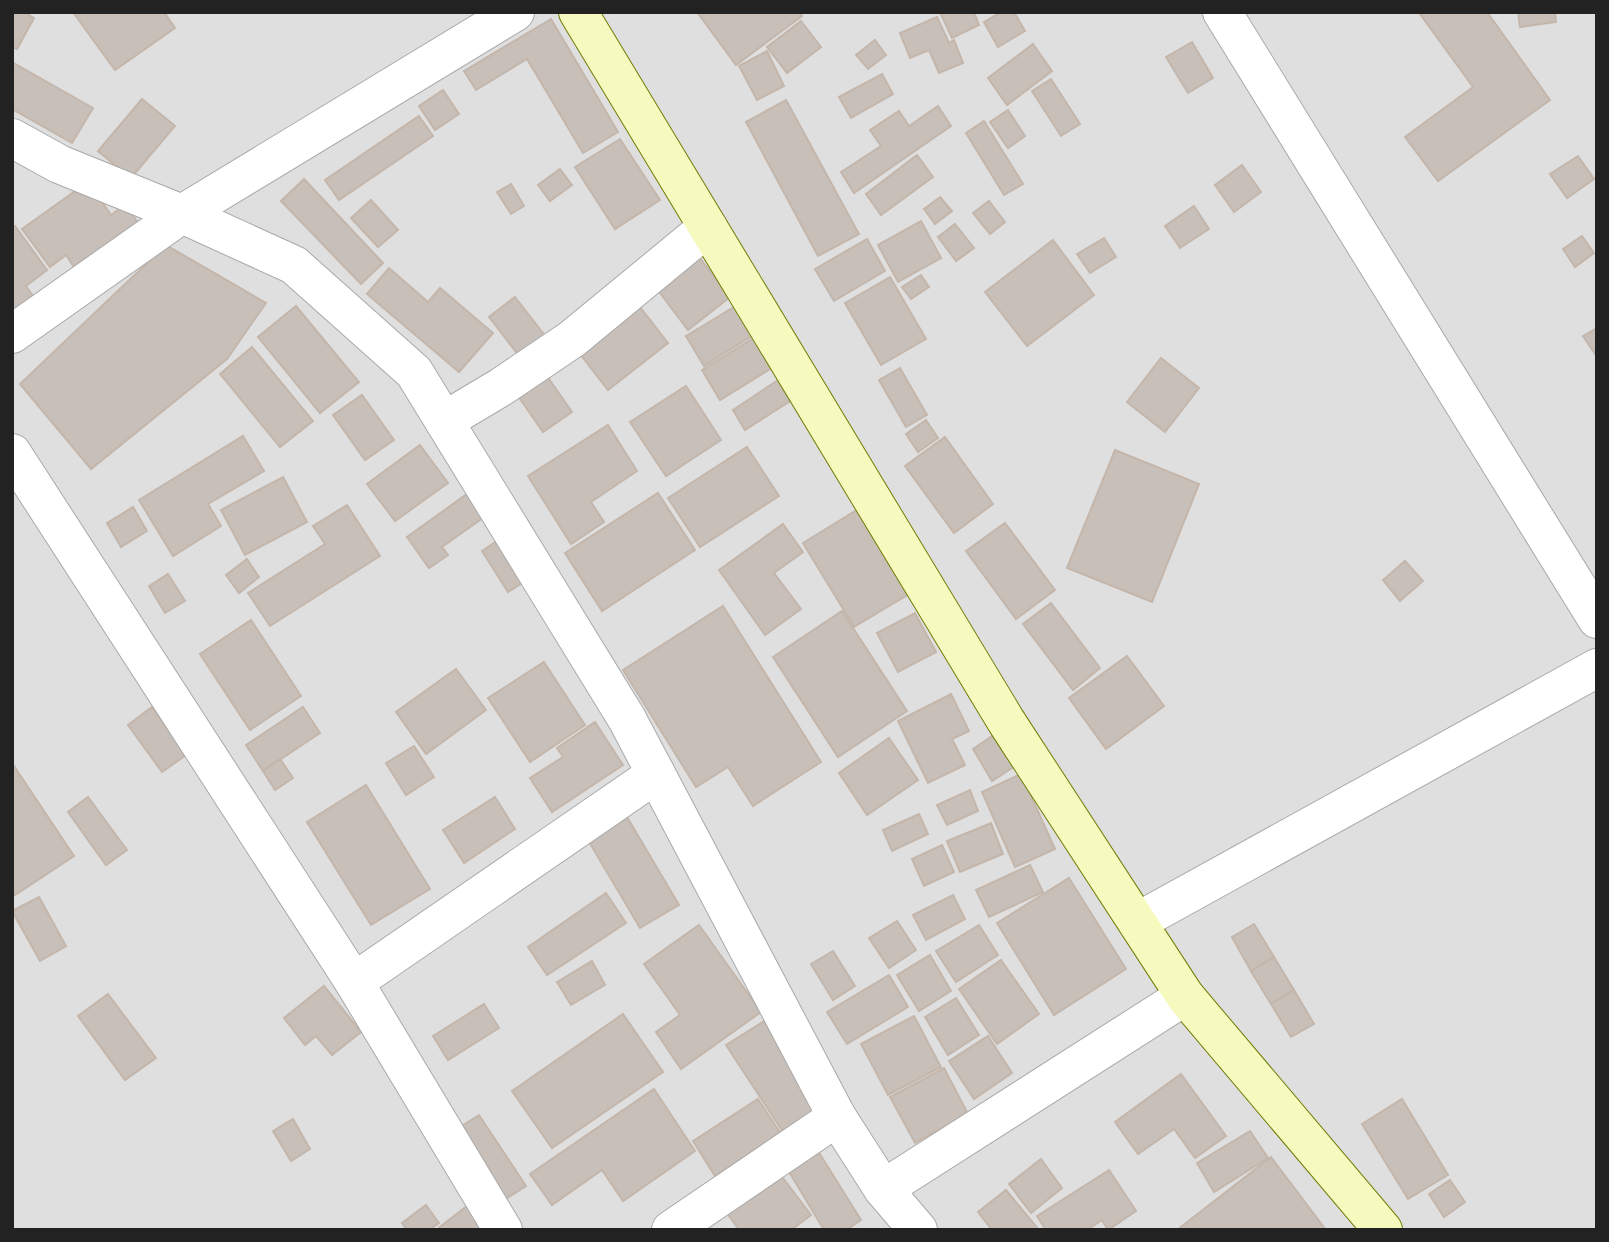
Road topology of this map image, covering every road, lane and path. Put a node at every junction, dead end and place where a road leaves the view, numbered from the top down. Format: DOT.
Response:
graph roads {
  1 [pos="515,12"];
  2 [pos="578,12"];
  3 [pos="1222,12"];
  4 [pos="12,138"];
  5 [pos="182,214"];
  6 [pos="708,227"];
  7 [pos="12,334"];
  8 [pos="444,421"];
  9 [pos="12,453"];
  10 [pos="1597,619"];
  11 [pos="1597,668"];
  12 [pos="656,775"];
  13 [pos="1137,922"];
  14 [pos="354,982"];
  15 [pos="1185,996"];
  16 [pos="837,1117"];
  17 [pos="883,1189"];
  18 [pos="503,1230"];
  19 [pos="671,1230"];
  20 [pos="918,1230"];
  21 [pos="1383,1230"];
  1 -- 5 [label="street"];
  2 -- 6 [label="main road"];
  3 -- 10 [label="street"];
  4 -- 5 [label="street"];
  5 -- 7 [label="street"];
  5 -- 8 [label="street"];
  6 -- 8 [label="street"];
  6 -- 13 [label="main road"];
  8 -- 12 [label="street"];
  9 -- 14 [label="street"];
  11 -- 13 [label="street"];
  12 -- 14 [label="street"];
  12 -- 16 [label="street"];
  13 -- 15 [label="main road"];
  14 -- 18 [label="street"];
  15 -- 17 [label="street"];
  15 -- 21 [label="main road"];
  16 -- 17 [label="street"];
  16 -- 19 [label="street"];
  17 -- 20 [label="street"];
}
